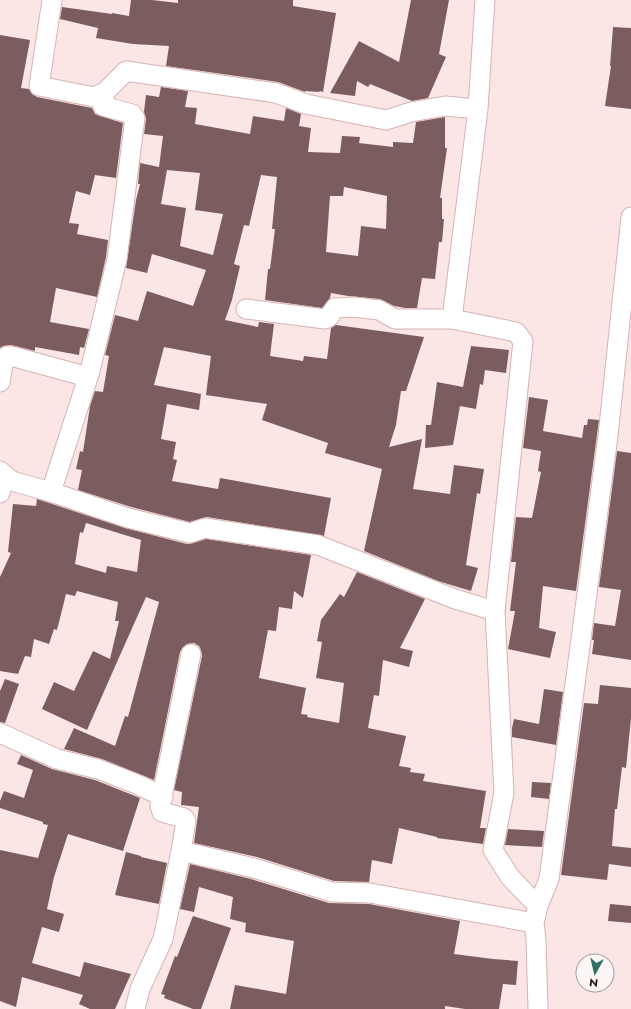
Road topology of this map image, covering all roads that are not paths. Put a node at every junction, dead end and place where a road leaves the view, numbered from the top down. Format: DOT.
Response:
graph roads {
  1 [pos="52,0"];
  2 [pos="485,0"];
  3 [pos="105,92"];
  4 [pos="478,109"];
  5 [pos="631,217"];
  6 [pos="246,309"];
  7 [pos="452,319"];
  8 [pos="0,377"];
  9 [pos="88,377"];
  10 [pos="3,473"];
  11 [pos="50,492"];
  12 [pos="0,493"];
  13 [pos="495,611"];
  14 [pos="191,654"];
  15 [pos="0,733"];
  16 [pos="163,797"];
  17 [pos="181,851"];
  18 [pos="536,915"];
  19 [pos="135,1009"];
  20 [pos="538,1009"];
  1 -- 3 [label="street"];
  2 -- 4 [label="street"];
  3 -- 4 [label="street"];
  3 -- 9 [label="street"];
  4 -- 7 [label="street"];
  5 -- 18 [label="street"];
  6 -- 7 [label="street"];
  7 -- 13 [label="street"];
  8 -- 9 [label="street"];
  9 -- 11 [label="street"];
  10 -- 11 [label="street"];
  10 -- 12 [label="street"];
  11 -- 13 [label="street"];
  13 -- 18 [label="street"];
  14 -- 16 [label="street"];
  15 -- 16 [label="street"];
  16 -- 17 [label="street"];
  17 -- 18 [label="street"];
  17 -- 19 [label="street"];
  18 -- 20 [label="street"];
}
